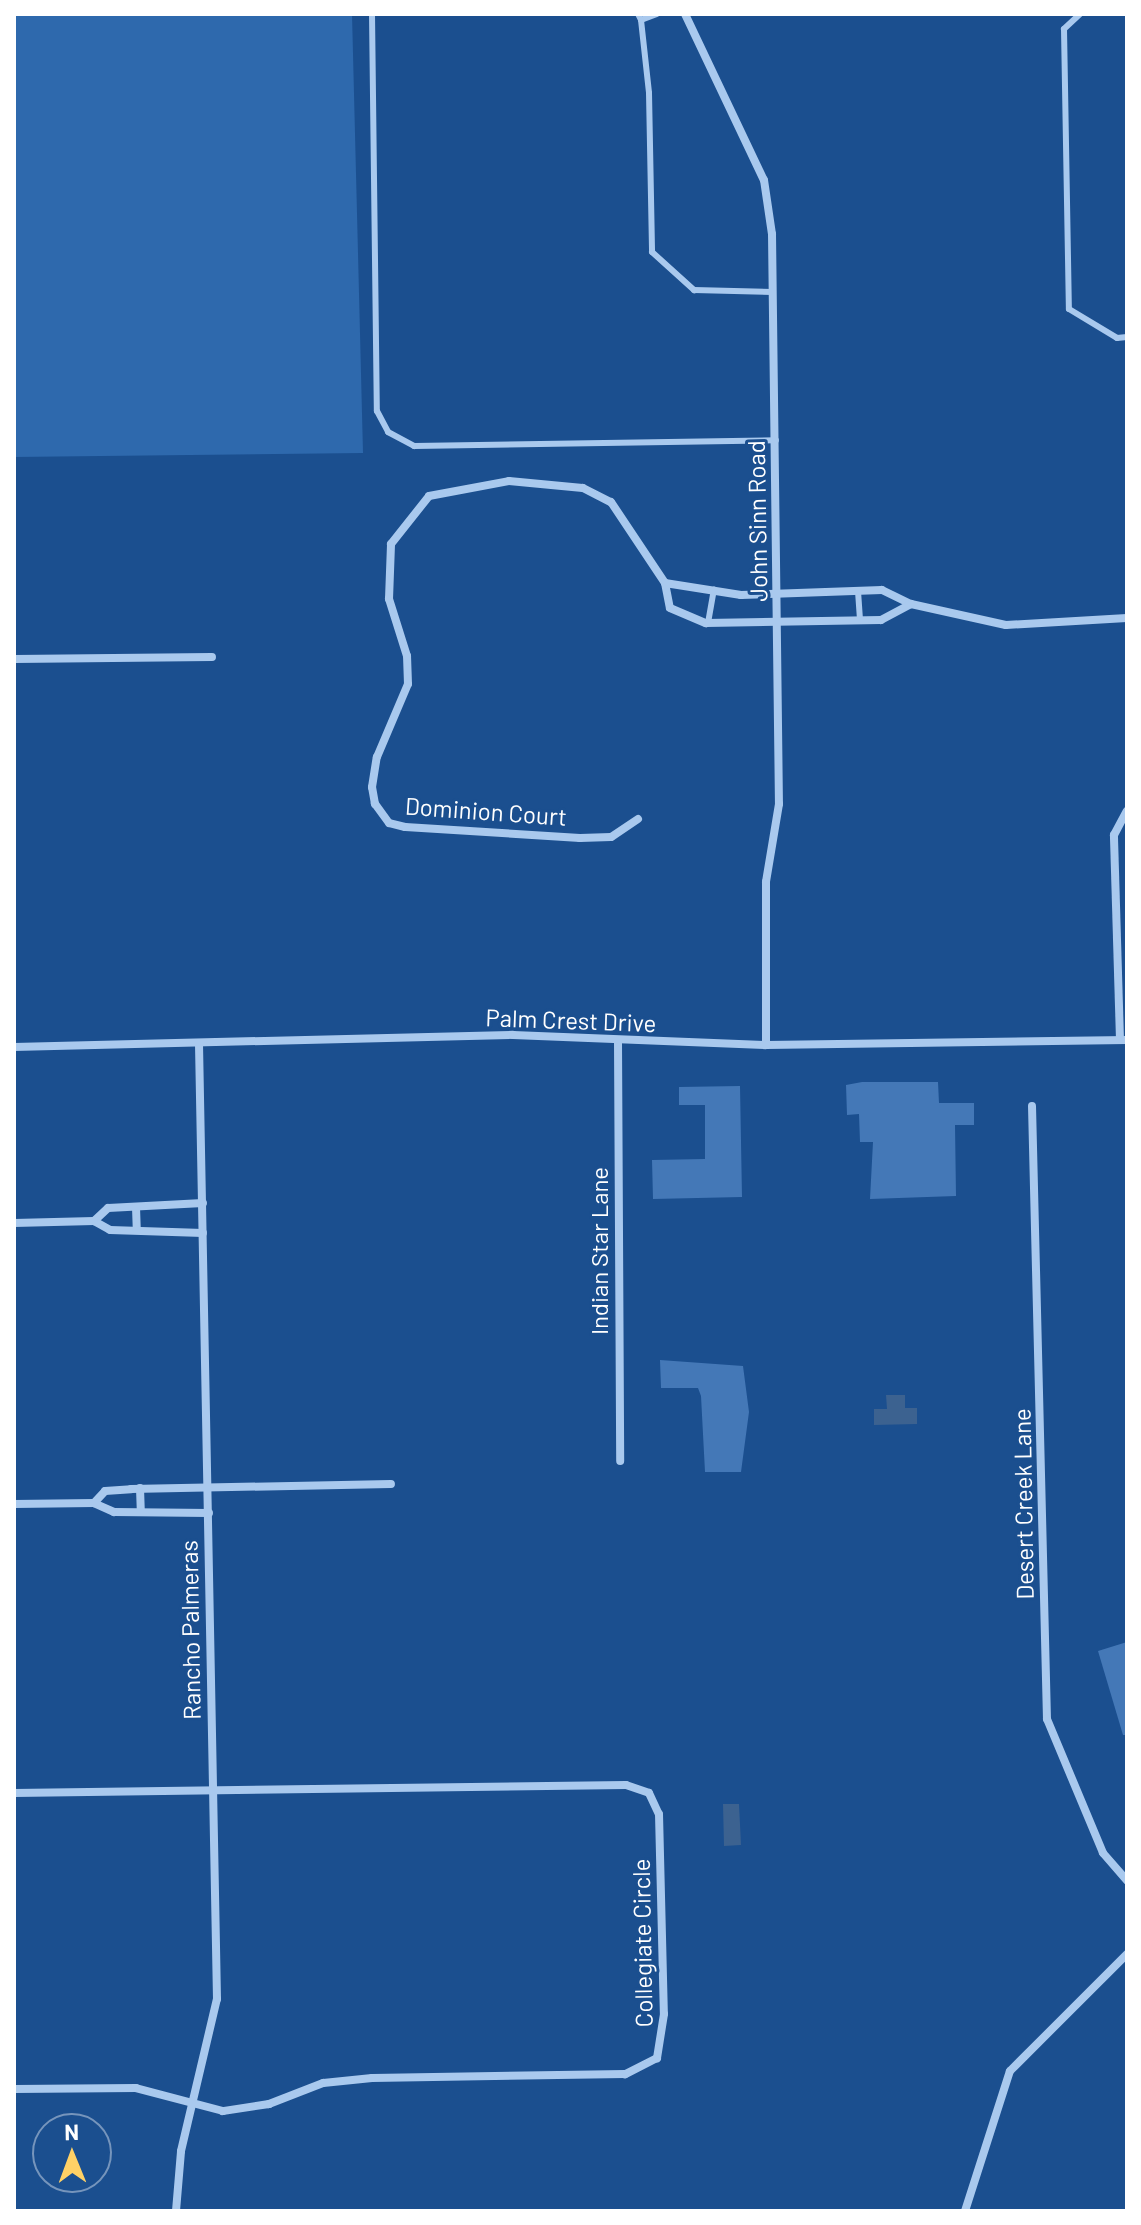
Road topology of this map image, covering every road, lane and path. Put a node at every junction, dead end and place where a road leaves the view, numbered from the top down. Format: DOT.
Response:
graph roads {
  1 [pos="372,14"];
  2 [pos="657,14"];
  3 [pos="685,14"];
  4 [pos="1080,14"];
  5 [pos="639,17"];
  6 [pos="773,292"];
  7 [pos="1127,337"];
  8 [pos="776,440"];
  9 [pos="665,583"];
  10 [pos="714,590"];
  11 [pos="858,591"];
  12 [pos="778,592"];
  13 [pos="911,604"];
  14 [pos="1127,618"];
  15 [pos="860,620"];
  16 [pos="778,622"];
  17 [pos="708,623"];
  18 [pos="212,657"];
  19 [pos="14,659"];
  20 [pos="1127,811"];
  21 [pos="638,819"];
  22 [pos="1123,1040"];
  23 [pos="618,1042"];
  24 [pos="199,1043"];
  25 [pos="766,1045"];
  26 [pos="14,1047"];
  27 [pos="1032,1106"];
  28 [pos="203,1203"];
  29 [pos="136,1207"];
  30 [pos="94,1221"];
  31 [pos="14,1223"];
  32 [pos="137,1230"];
  33 [pos="203,1233"];
  34 [pos="620,1461"];
  35 [pos="391,1484"];
  36 [pos="208,1487"];
  37 [pos="140,1488"];
  38 [pos="94,1503"];
  39 [pos="14,1504"];
  40 [pos="141,1512"];
  41 [pos="209,1513"];
  42 [pos="212,1789"];
  43 [pos="14,1793"];
  44 [pos="1127,1881"];
  45 [pos="1127,1954"];
  46 [pos="14,2089"];
  47 [pos="193,2106"];
  48 [pos="176,2211"];
  49 [pos="965,2211"];
  1 -- 8 [label="lane"];
  2 -- 5 [label="lane"];
  3 -- 6 [label="street, John Sinn Road"];
  4 -- 7 [label="lane"];
  5 -- 6 [label="lane"];
  6 -- 8 [label="street, John Sinn Road"];
  8 -- 12 [label="street, John Sinn Road"];
  9 -- 10 [label="street"];
  9 -- 17 [label="street, Dominion Court"];
  9 -- 21 [label="street, Dominion Court"];
  10 -- 12 [label="street"];
  10 -- 17 [label="lane"];
  11 -- 12 [label="street"];
  11 -- 13 [label="street"];
  11 -- 15 [label="lane"];
  12 -- 16 [label="street, John Sinn Road"];
  13 -- 14 [label="street"];
  13 -- 15 [label="street, Dominion Court"];
  15 -- 16 [label="street, Dominion Court"];
  16 -- 17 [label="street, Dominion Court"];
  16 -- 25 [label="street, John Sinn Road"];
  18 -- 19 [label="street"];
  20 -- 22 [label="street"];
  22 -- 25 [label="street, Palm Crest Drive"];
  23 -- 24 [label="street, Palm Crest Drive"];
  23 -- 25 [label="street, Palm Crest Drive"];
  23 -- 34 [label="street, Indian Star Lane"];
  24 -- 26 [label="street, Palm Crest Drive"];
  24 -- 28 [label="street, Rancho Palmeras"];
  27 -- 44 [label="street, Desert Creek Lane"];
  28 -- 29 [label="street"];
  28 -- 33 [label="street, Rancho Palmeras"];
  29 -- 30 [label="street"];
  29 -- 32 [label="street"];
  30 -- 31 [label="street"];
  30 -- 32 [label="street"];
  32 -- 33 [label="street"];
  33 -- 36 [label="street, Rancho Palmeras"];
  35 -- 36 [label="street"];
  36 -- 37 [label="street"];
  36 -- 41 [label="street, Rancho Palmeras"];
  37 -- 38 [label="street"];
  37 -- 40 [label="street"];
  38 -- 39 [label="street"];
  38 -- 40 [label="street"];
  40 -- 41 [label="street"];
  41 -- 42 [label="street, Rancho Palmeras"];
  42 -- 43 [label="street"];
  42 -- 47 [label="street, Rancho Palmeras"];
  42 -- 47 [label="street, Collegiate Circle"];
  45 -- 49 [label="street"];
  46 -- 47 [label="street"];
  47 -- 48 [label="street, Rancho Palmeras"];
}
